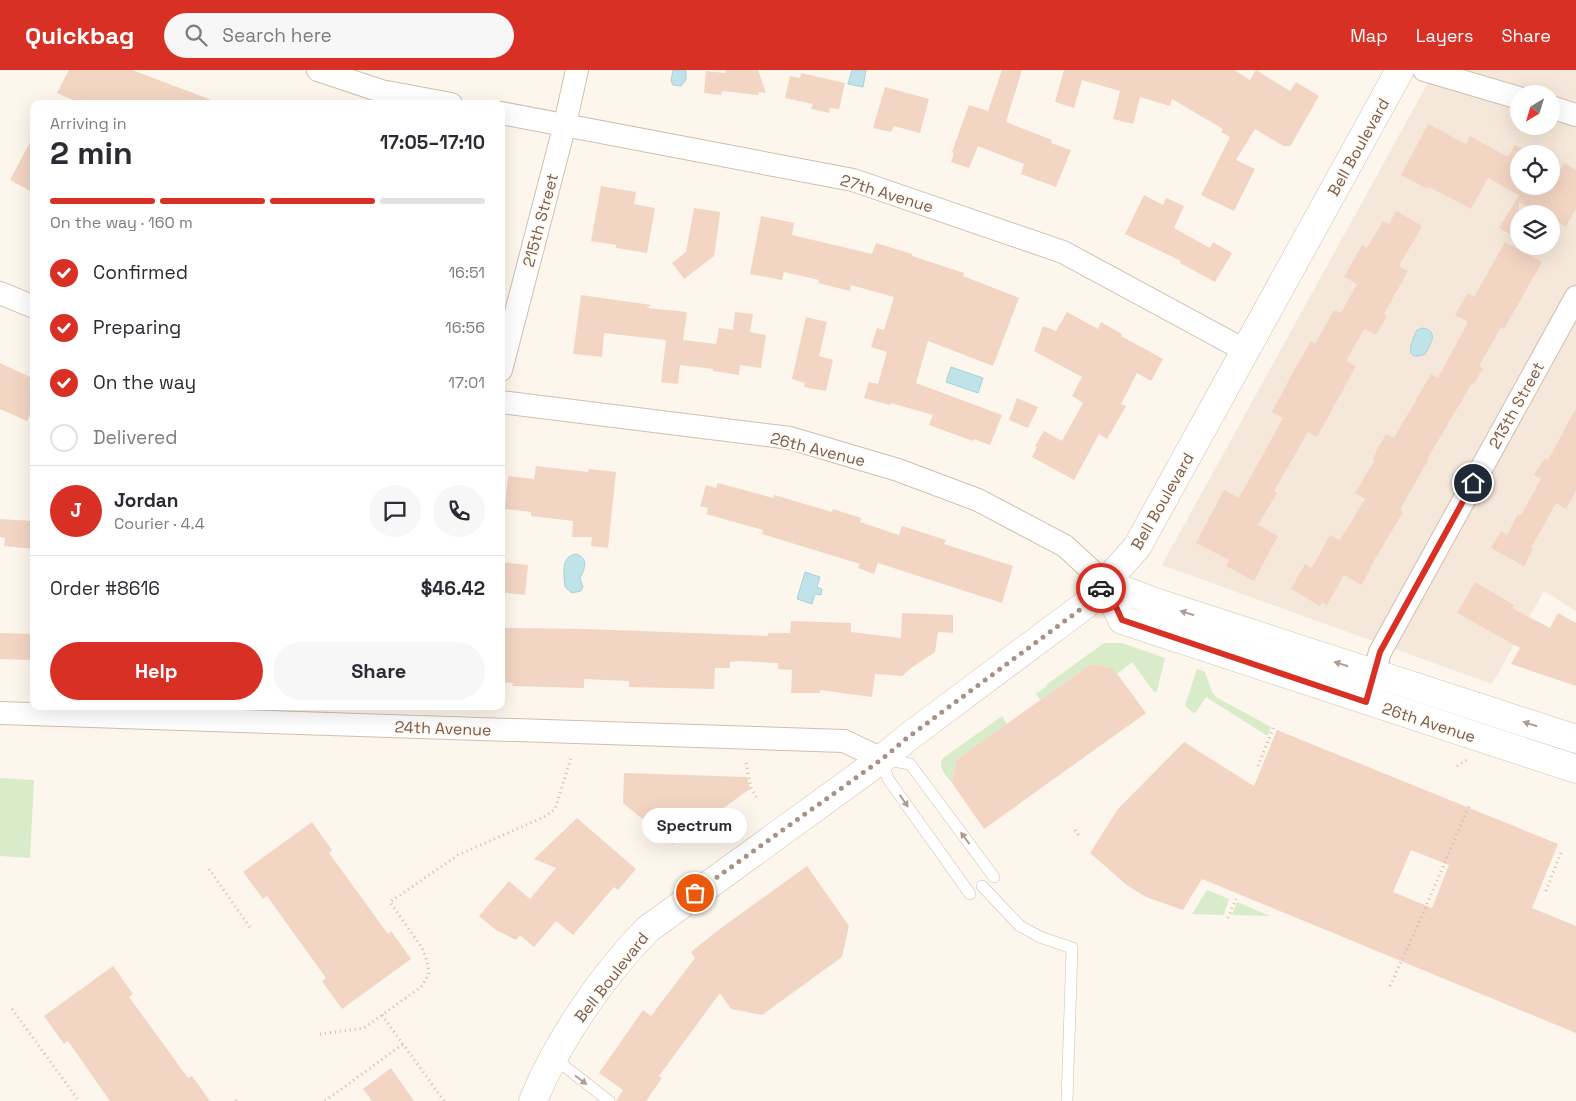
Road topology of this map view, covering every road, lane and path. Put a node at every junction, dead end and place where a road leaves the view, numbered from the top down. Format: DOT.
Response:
graph roads {
  1 [pos="318,70"];
  2 [pos="577,70"];
  3 [pos="1400,70"];
  4 [pos="1424,70"];
  5 [pos="1510,95"];
  6 [pos="428,100"];
  7 [pos="1560,110"];
  8 [pos="505,114"];
  9 [pos="1576,115"];
  10 [pos="565,124"];
  11 [pos="0,293"];
  12 [pos="1576,297"];
  13 [pos="30,305"];
  14 [pos="1246,351"];
  15 [pos="505,355"];
  16 [pos="505,402"];
  17 [pos="1105,583"];
  18 [pos="1374,674"];
  19 [pos="1366,702"];
  20 [pos="0,713"];
  21 [pos="350,716"];
  22 [pos="1275,724"];
  23 [pos="1576,738"];
  24 [pos="1473,756"];
  25 [pos="571,758"];
  26 [pos="882,759"];
  27 [pos="746,763"];
  28 [pos="1258,766"];
  29 [pos="1457,766"];
  30 [pos="1576,770"];
  31 [pos="758,800"];
  32 [pos="1469,806"];
  33 [pos="1075,830"];
  34 [pos="1079,836"];
  35 [pos="1562,850"];
  36 [pos="209,869"];
  37 [pos="994,877"];
  38 [pos="982,886"];
  39 [pos="1546,891"];
  40 [pos="970,894"];
  41 [pos="1236,899"];
  42 [pos="1228,918"];
  43 [pos="251,929"];
  44 [pos="1390,986"];
  45 [pos="12,1008"];
  46 [pos="382,1015"];
  47 [pos="320,1034"];
  48 [pos="403,1044"];
  49 [pos="554,1058"];
  50 [pos="79,1101"];
  51 [pos="325,1101"];
  52 [pos="444,1101"];
  53 [pos="533,1101"];
  54 [pos="609,1101"];
  55 [pos="1067,1101"];
  1 -- 6 [label="street"];
  2 -- 10 [label="street, 215th Street"];
  3 -- 14 [label="street, Bell Boulevard"];
  4 -- 5 [label="street"];
  7 -- 9 [label="street"];
  8 -- 10 [label="street, 27th Avenue"];
  10 -- 14 [label="street, 27th Avenue"];
  10 -- 15 [label="street, 215th Street"];
  11 -- 13 [label="street"];
  12 -- 18 [label="street, 213th Street"];
  14 -- 17 [label="street, Bell Boulevard"];
  16 -- 17 [label="street, 26th Avenue"];
  18 -- 17 [label="street, 26th Avenue, one-way"];
  17 -- 19 [label="street, 26th Avenue"];
  17 -- 26 [label="street, Bell Boulevard"];
  18 -- 19 [label="street, 213th Street"];
  23 -- 18 [label="street, 26th Avenue, one-way"];
  19 -- 30 [label="street, 26th Avenue"];
  20 -- 21 [label="street, 24th Avenue"];
  21 -- 26 [label="street, 24th Avenue"];
  22 -- 28 [label="path"];
  24 -- 29 [label="path"];
  25 -- 46 [label="path"];
  37 -- 26 [label="lane, one-way"];
  26 -- 40 [label="lane, one-way"];
  26 -- 49 [label="street, Bell Boulevard"];
  27 -- 31 [label="path"];
  32 -- 44 [label="path"];
  33 -- 34 [label="path"];
  35 -- 39 [label="path"];
  36 -- 43 [label="path"];
  38 -- 55 [label="lane"];
  41 -- 42 [label="path"];
  45 -- 50 [label="path"];
  46 -- 47 [label="path"];
  46 -- 48 [label="path"];
  48 -- 51 [label="path"];
  48 -- 52 [label="path"];
  49 -- 53 [label="street, Bell Boulevard"];
  49 -- 54 [label="lane, one-way"];
}
